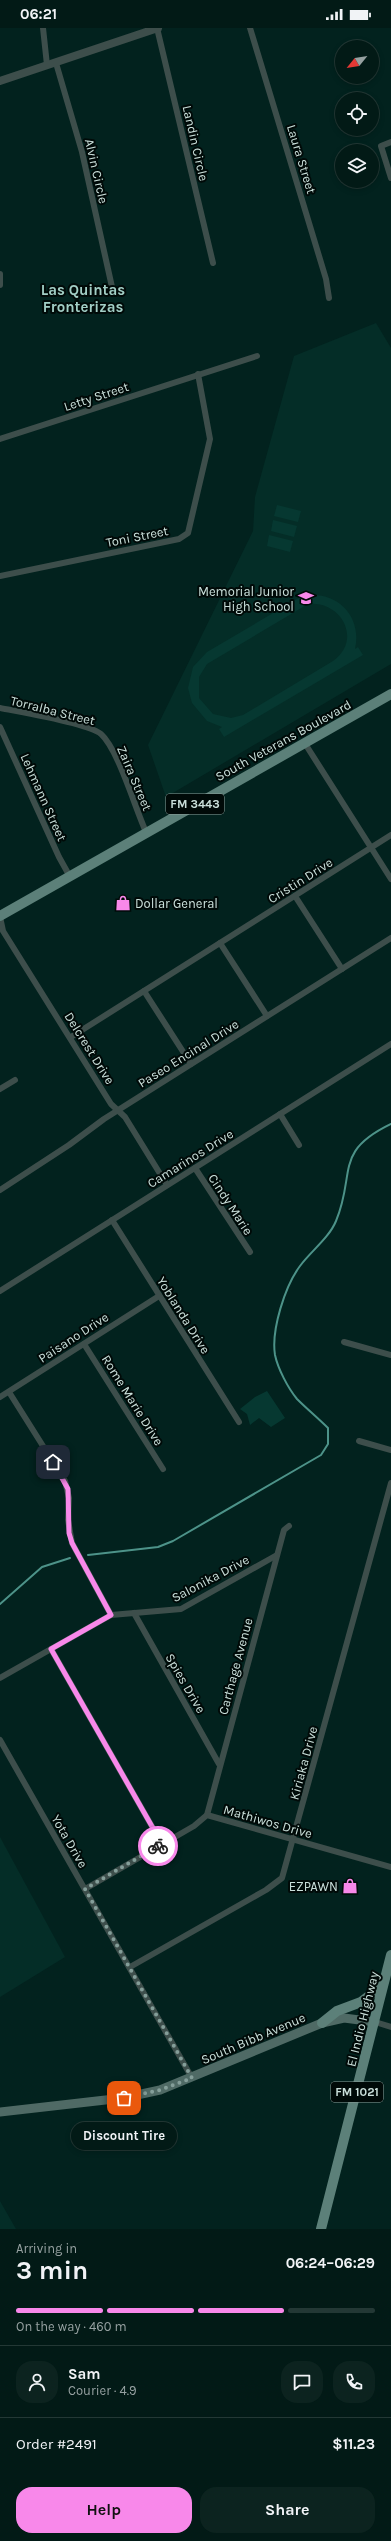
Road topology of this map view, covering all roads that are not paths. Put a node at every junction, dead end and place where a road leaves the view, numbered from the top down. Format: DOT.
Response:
graph roads {
  1 [pos="43,28"];
  2 [pos="250,28"];
  3 [pos="154,29"];
  4 [pos="56,63"];
  5 [pos="47,65"];
  6 [pos="0,81"];
  7 [pos="391,142"];
  8 [pos="391,178"];
  9 [pos="213,263"];
  10 [pos="0,274"];
  11 [pos="0,285"];
  12 [pos="112,287"];
  13 [pos="329,298"];
  14 [pos="257,356"];
  15 [pos="198,374"];
  16 [pos="0,439"];
  17 [pos="0,576"];
  18 [pos="391,694"];
  19 [pos="0,708"];
  20 [pos="0,727"];
  21 [pos="101,734"];
  22 [pos="304,742"];
  23 [pos="146,832"];
  24 [pos="391,835"];
  25 [pos="371,848"];
  26 [pos="69,875"];
  27 [pos="391,879"];
  28 [pos="295,896"];
  29 [pos="0,917"];
  30 [pos="391,938"];
  31 [pos="220,943"];
  32 [pos="342,969"];
  33 [pos="144,991"];
  34 [pos="267,1016"];
  35 [pos="70,1037"];
  36 [pos="391,1044"];
  37 [pos="191,1064"];
  38 [pos="15,1080"];
  39 [pos="0,1089"];
  40 [pos="119,1110"];
  41 [pos="280,1114"];
  42 [pos="299,1145"];
  43 [pos="195,1168"];
  44 [pos="167,1185"];
  45 [pos="0,1190"];
  46 [pos="112,1220"];
  47 [pos="250,1252"];
  48 [pos="0,1291"];
  49 [pos="159,1296"];
  50 [pos="344,1342"];
  51 [pos="84,1344"];
  52 [pos="391,1355"];
  53 [pos="9,1392"];
  54 [pos="0,1397"];
  55 [pos="239,1422"];
  56 [pos="359,1441"];
  57 [pos="391,1450"];
  58 [pos="163,1469"];
  59 [pos="391,1483"];
  60 [pos="289,1526"];
  61 [pos="277,1555"];
  62 [pos="134,1613"];
  63 [pos="111,1615"];
  64 [pos="51,1649"];
  65 [pos="0,1678"];
  66 [pos="0,1740"];
  67 [pos="219,1764"];
  68 [pos="207,1815"];
  69 [pos="293,1839"];
  70 [pos="162,1844"];
  71 [pos="391,1867"];
  72 [pos="85,1889"];
  73 [pos="391,1955"];
  74 [pos="130,1967"];
  75 [pos="382,1986"];
  76 [pos="375,2022"];
  77 [pos="322,2023"];
  78 [pos="391,2027"];
  79 [pos="192,2078"];
  80 [pos="0,2112"];
  81 [pos="321,2229"];
  1 -- 5 [label="street"];
  2 -- 13 [label="street, Laura Street"];
  3 -- 4 [label="street"];
  3 -- 9 [label="street, Landin Circle"];
  4 -- 5 [label="street"];
  4 -- 12 [label="street, Alvin Circle"];
  5 -- 6 [label="street"];
  7 -- 8 [label="street"];
  10 -- 11 [label="street"];
  14 -- 15 [label="street, Letty Street"];
  15 -- 16 [label="street, Letty Street"];
  15 -- 17 [label="street, Toni Street"];
  18 -- 22 [label="main road, South Veterans Boulevard / FM 3443"];
  19 -- 21 [label="street, Torralba Street"];
  20 -- 26 [label="street, Lehmann Street"];
  21 -- 23 [label="street, Zaira Street"];
  22 -- 23 [label="main road, South Veterans Boulevard / FM 3443"];
  22 -- 25 [label="street"];
  23 -- 26 [label="main road, South Veterans Boulevard / FM 3443"];
  24 -- 25 [label="street, Cristin Drive"];
  25 -- 27 [label="street"];
  25 -- 28 [label="street, Cristin Drive"];
  26 -- 29 [label="main road, South Veterans Boulevard / FM 3443"];
  28 -- 31 [label="street, Cristin Drive"];
  28 -- 32 [label="street"];
  29 -- 35 [label="street, Delcrest Drive"];
  30 -- 32 [label="street, Paseo Encinal Drive"];
  31 -- 33 [label="street, Cristin Drive"];
  31 -- 34 [label="street"];
  32 -- 34 [label="street, Paseo Encinal Drive"];
  33 -- 35 [label="street, Cristin Drive"];
  33 -- 37 [label="street"];
  34 -- 37 [label="street, Paseo Encinal Drive"];
  35 -- 40 [label="street, Delcrest Drive"];
  36 -- 41 [label="street, Camarinos Drive"];
  37 -- 40 [label="street, Paseo Encinal Drive"];
  38 -- 39 [label="street"];
  40 -- 44 [label="street, Delcrest Drive"];
  40 -- 45 [label="street, Paseo Encinal Drive"];
  41 -- 42 [label="street"];
  41 -- 43 [label="street, Camarinos Drive"];
  43 -- 44 [label="street, Camarinos Drive"];
  43 -- 47 [label="street, Cindy Marie"];
  44 -- 46 [label="street, Camarinos Drive"];
  46 -- 48 [label="street, Camarinos Drive"];
  46 -- 49 [label="street, Yoblanda Drive"];
  49 -- 51 [label="street, Paisano Drive"];
  49 -- 55 [label="street, Yoblanda Drive"];
  50 -- 52 [label="street"];
  51 -- 53 [label="street, Paisano Drive"];
  51 -- 58 [label="street, Rome Marie Drive"];
  53 -- 54 [label="street, Paisano Drive"];
  53 -- 63 [label="street"];
  56 -- 57 [label="street"];
  59 -- 69 [label="street, Kiriaka Drive"];
  60 -- 61 [label="street, Carthage Avenue"];
  61 -- 62 [label="street, Salonika Drive"];
  61 -- 67 [label="street, Carthage Avenue"];
  62 -- 63 [label="street, Salonika Drive"];
  62 -- 67 [label="street, Spies Drive"];
  63 -- 64 [label="street, Salonika Drive"];
  64 -- 65 [label="street, Salonika Drive"];
  64 -- 70 [label="street"];
  66 -- 72 [label="street, Yota Drive"];
  67 -- 68 [label="street, Carthage Avenue"];
  68 -- 69 [label="street, Mathiwos Drive"];
  68 -- 70 [label="street, Mathiwos Drive"];
  69 -- 71 [label="street, Mathiwos Drive"];
  69 -- 74 [label="street, Kiriaka Drive"];
  70 -- 72 [label="street, Mathiwos Drive"];
  72 -- 74 [label="street, Yota Drive"];
  73 -- 75 [label="main road, El Indio Highway / FM 1021"];
  74 -- 79 [label="street, Yota Drive"];
  75 -- 76 [label="main road, El Indio Highway / FM 1021"];
  75 -- 77 [label="main road"];
  76 -- 77 [label="main road, South Bibb Avenue"];
  76 -- 78 [label="street"];
  76 -- 81 [label="main road, El Indio Highway / FM 1021"];
  77 -- 79 [label="main road, South Bibb Avenue"];
  79 -- 80 [label="main road, South Bibb Avenue"];
}
